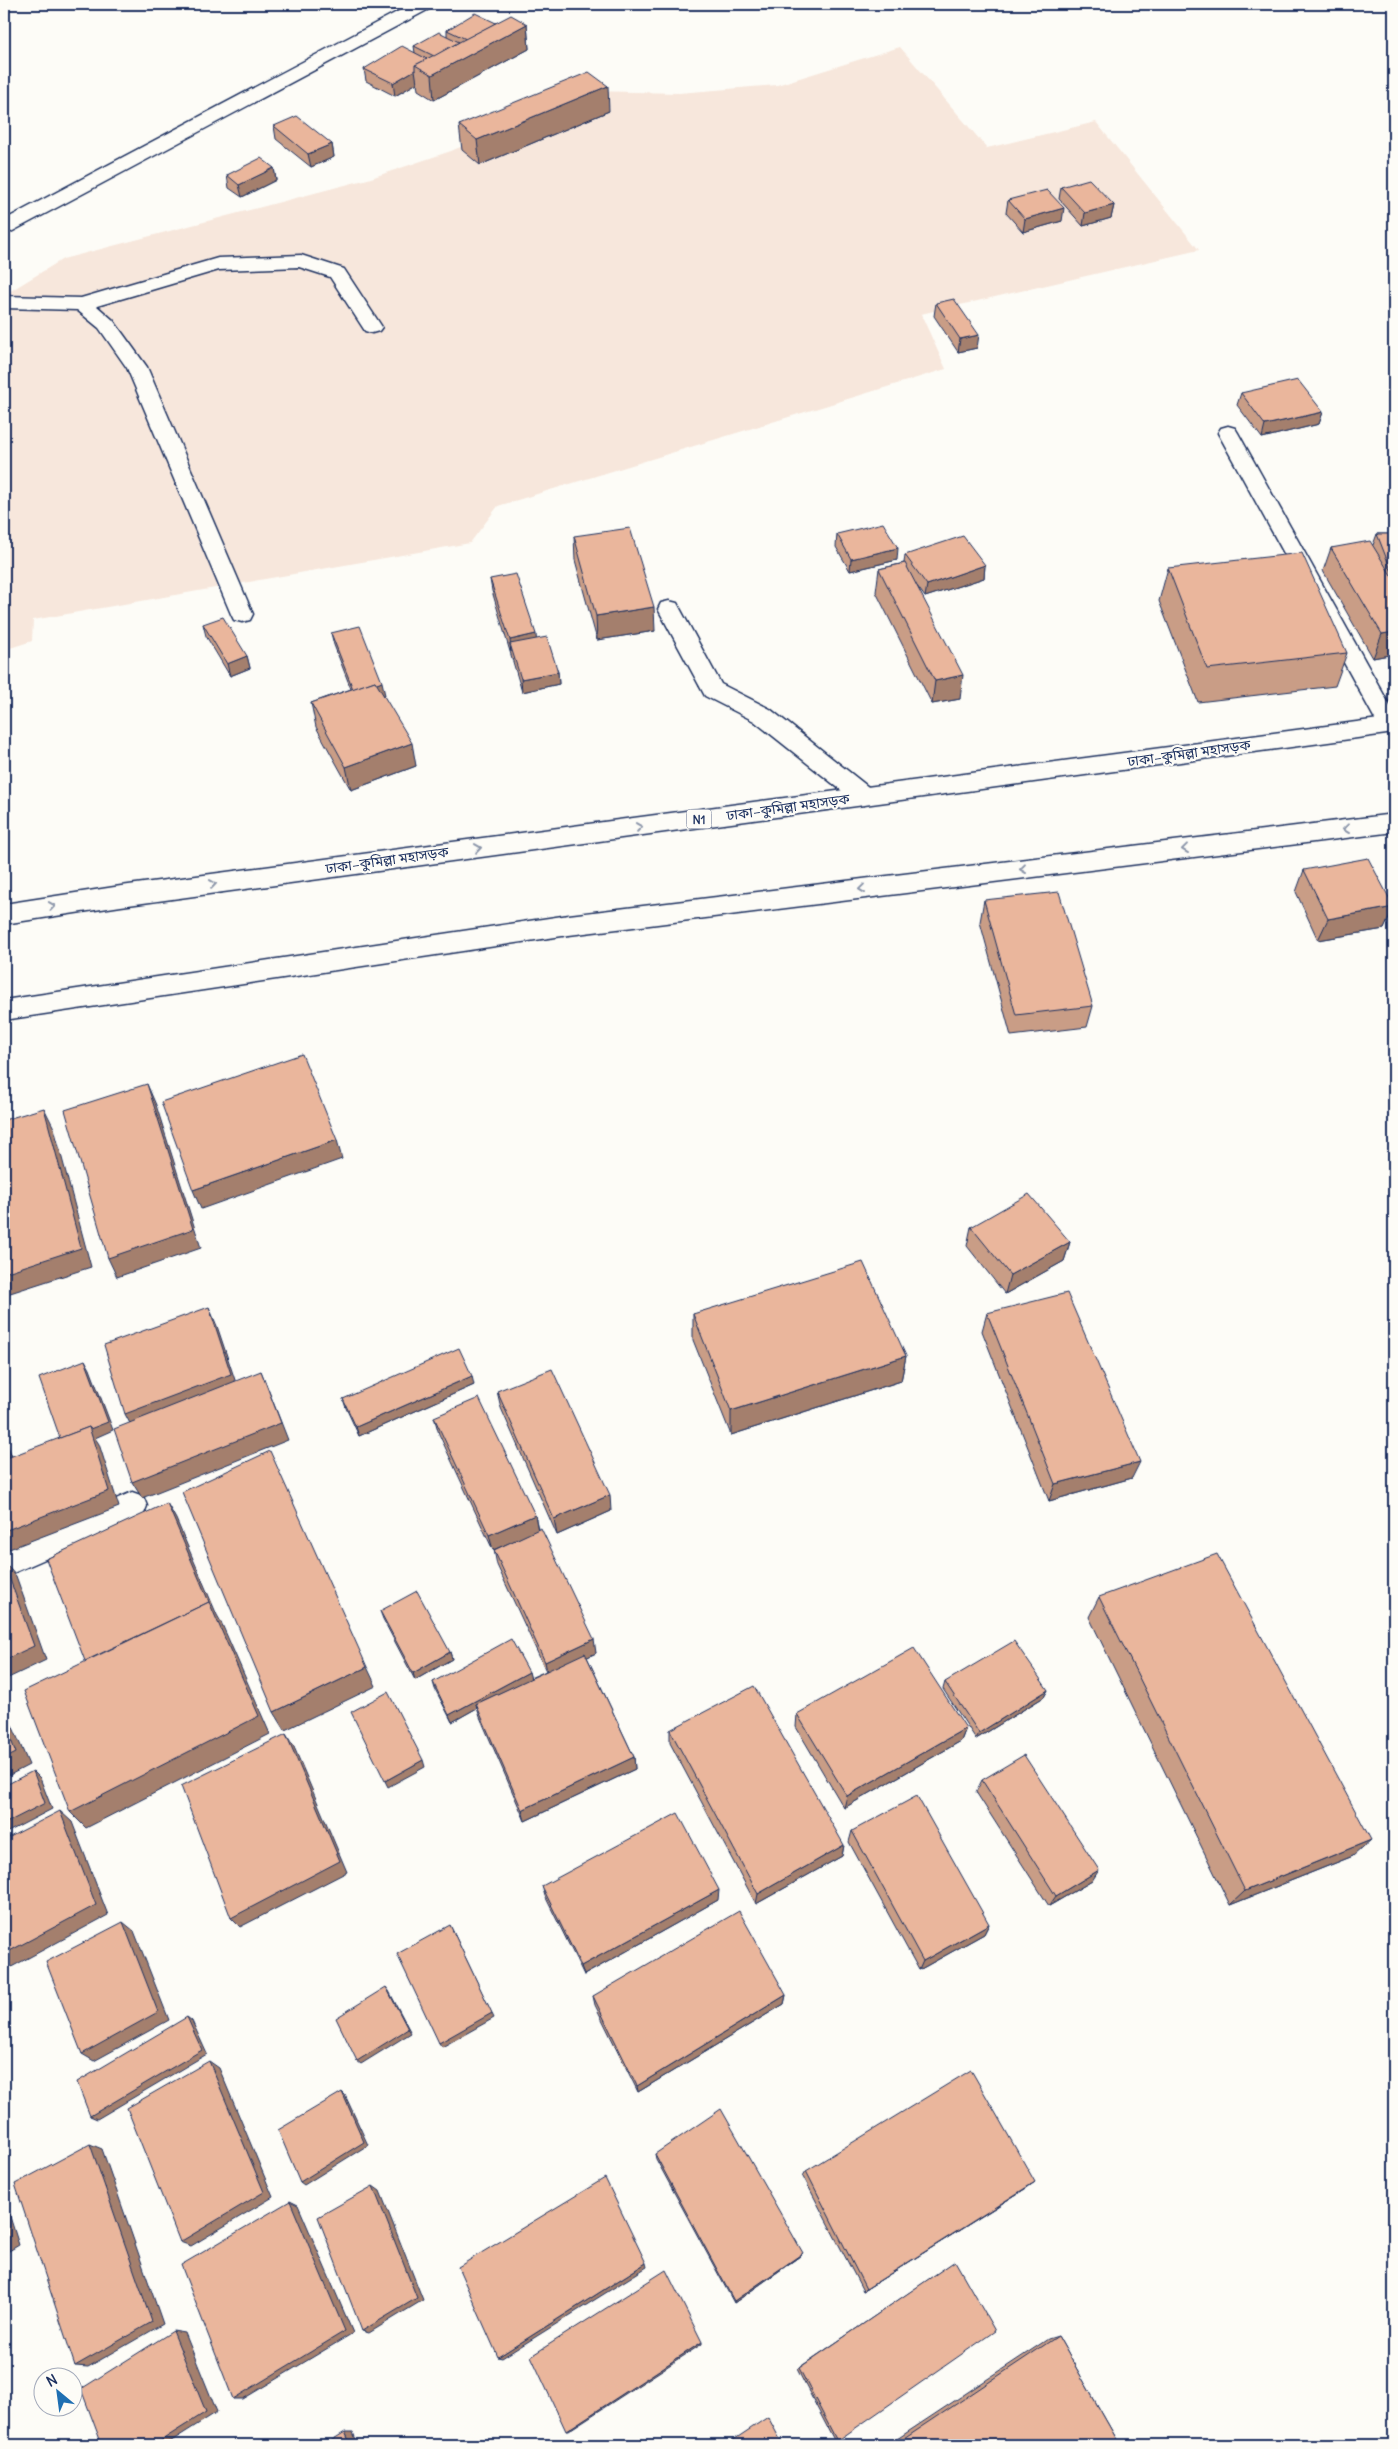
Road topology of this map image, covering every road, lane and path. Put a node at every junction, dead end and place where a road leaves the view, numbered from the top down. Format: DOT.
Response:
graph roads {
  1 [pos="425,4"];
  2 [pos="4,228"];
  3 [pos="4,302"];
  4 [pos="82,304"];
  5 [pos="372,327"];
  6 [pos="1228,433"];
  7 [pos="669,608"];
  8 [pos="242,614"];
  9 [pos="1392,726"];
  10 [pos="864,796"];
  11 [pos="1394,824"];
  12 [pos="4,914"];
  13 [pos="4,1010"];
  14 [pos="132,1506"];
  15 [pos="4,1563"];
  1 -- 2 [label="main road"];
  3 -- 4 [label="main road"];
  4 -- 5 [label="main road"];
  4 -- 8 [label="main road"];
  6 -- 9 [label="main road"];
  7 -- 10 [label="main road"];
  9 -- 10 [label="main road, ঢাকা–কুমিল্লা মহাসড়ক / N1"];
  12 -- 10 [label="main road, ঢাকা–কুমিল্লা মহাসড়ক / N1, one-way"];
  11 -- 13 [label="main road, one-way"];
  14 -- 15 [label="main road"];
}
